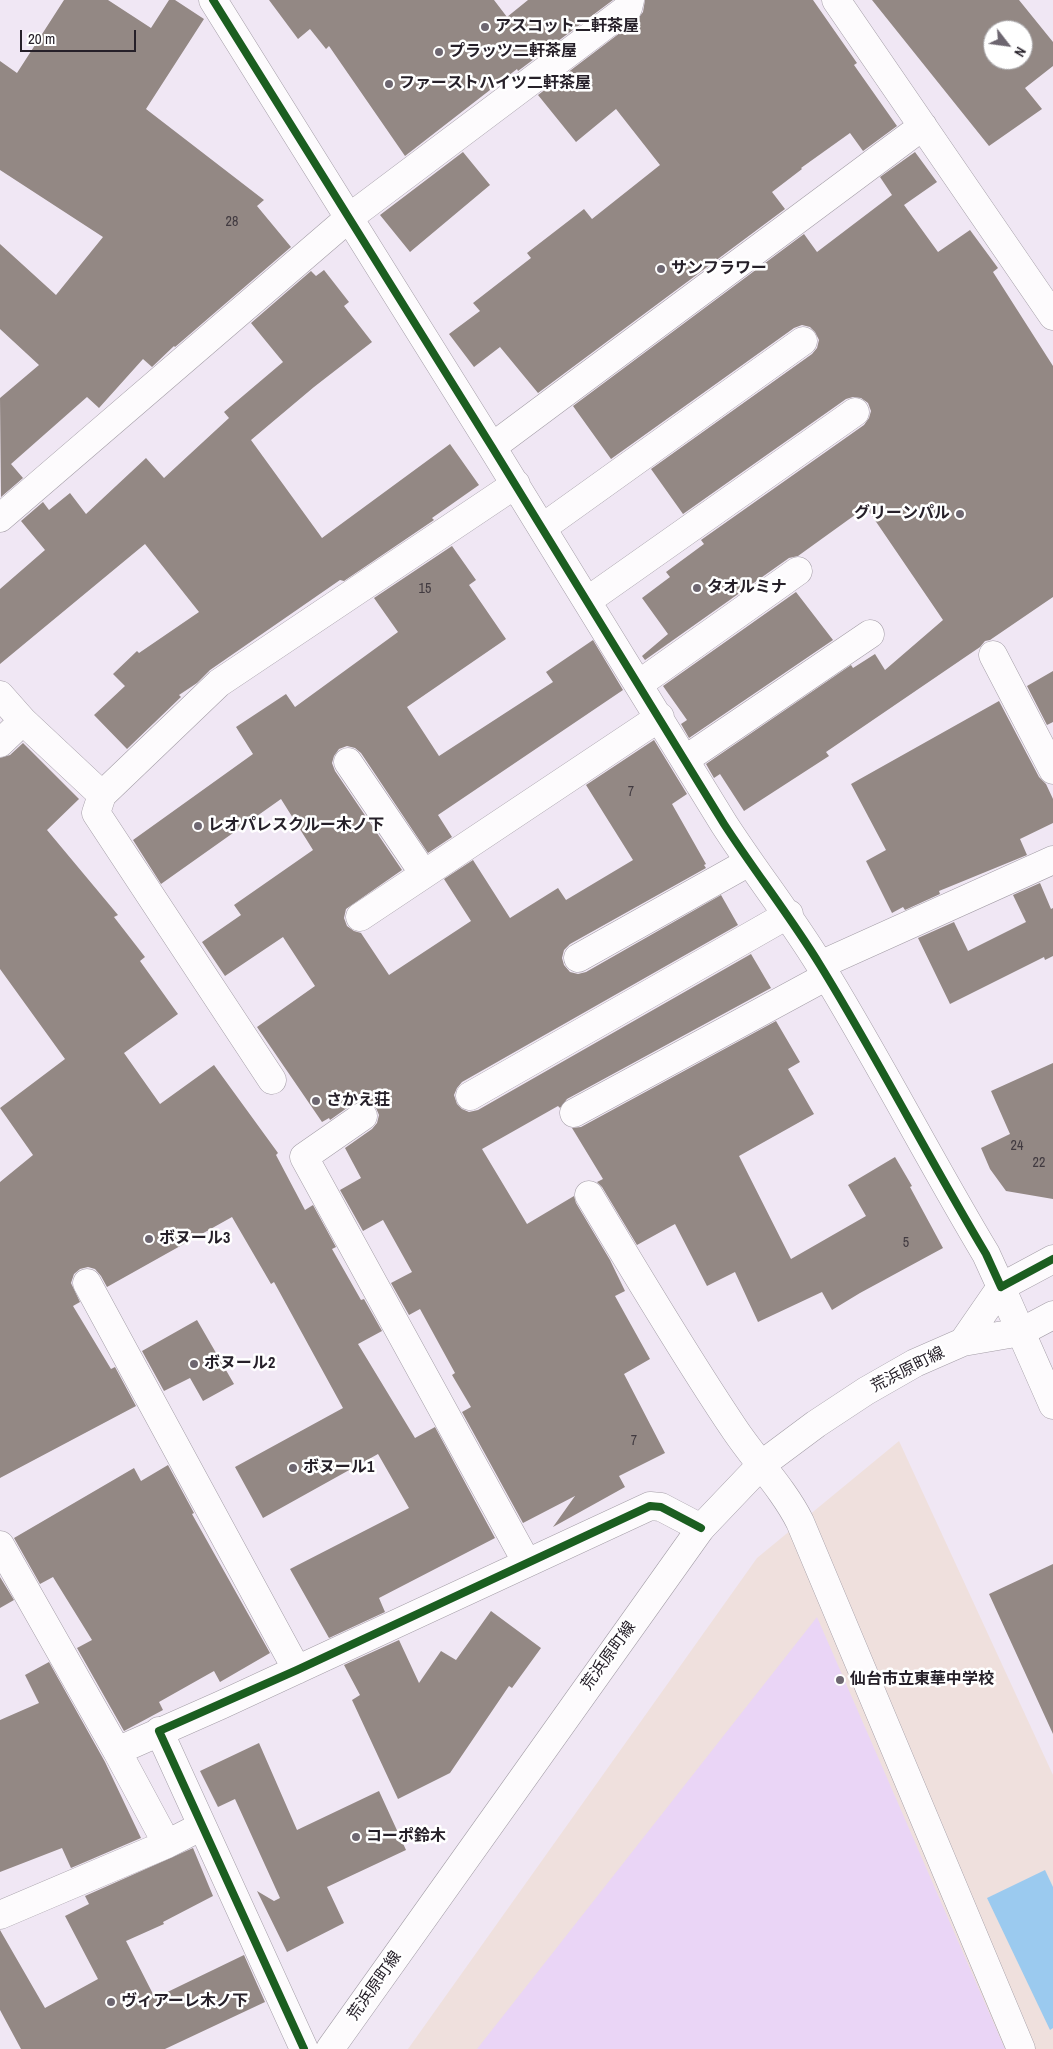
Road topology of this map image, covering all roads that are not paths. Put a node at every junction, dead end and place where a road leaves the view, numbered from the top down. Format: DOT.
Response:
graph roads {
  1 [pos="213,0"];
  2 [pos="630,0"];
  3 [pos="836,0"];
  4 [pos="923,126"];
  5 [pos="350,217"];
  6 [pos="1053,316"];
  7 [pos="803,341"];
  8 [pos="855,412"];
  9 [pos="492,447"];
  10 [pos="516,484"];
  11 [pos="0,518"];
  12 [pos="542,528"];
  13 [pos="798,571"];
  14 [pos="587,601"];
  15 [pos="870,634"];
  16 [pos="993,655"];
  17 [pos="639,684"];
  18 [pos="0,695"];
  19 [pos="660,717"];
  20 [pos="23,721"];
  21 [pos="0,743"];
  22 [pos="686,759"];
  23 [pos="348,762"];
  24 [pos="1053,770"];
  25 [pos="102,795"];
  26 [pos="1053,860"];
  27 [pos="749,862"];
  28 [pos="424,874"];
  29 [pos="789,914"];
  30 [pos="360,917"];
  31 [pos="578,958"];
  32 [pos="824,970"];
  33 [pos="272,1080"];
  34 [pos="470,1096"];
  35 [pos="574,1113"];
  36 [pos="363,1116"];
  37 [pos="589,1195"];
  38 [pos="1053,1259"];
  39 [pos="88,1283"];
  40 [pos="1000,1287"];
  41 [pos="1053,1315"];
  42 [pos="1021,1332"];
  43 [pos="963,1342"];
  44 [pos="1053,1405"];
  45 [pos="761,1466"];
  46 [pos="701,1528"];
  47 [pos="0,1545"];
  48 [pos="527,1563"];
  49 [pos="297,1670"];
  50 [pos="159,1731"];
  51 [pos="117,1751"];
  52 [pos="202,1826"];
  53 [pos="167,1844"];
  54 [pos="0,1915"];
  55 [pos="304,2049"];
  56 [pos="330,2049"];
  57 [pos="1021,2049"];
  1 -- 5 [label="street"];
  2 -- 5 [label="street"];
  3 -- 4 [label="street"];
  4 -- 6 [label="street"];
  4 -- 9 [label="street"];
  5 -- 9 [label="street"];
  5 -- 11 [label="street"];
  7 -- 12 [label="street"];
  8 -- 14 [label="street"];
  9 -- 10 [label="street"];
  10 -- 12 [label="street"];
  10 -- 25 [label="street"];
  12 -- 14 [label="street"];
  13 -- 17 [label="street"];
  14 -- 17 [label="street"];
  15 -- 22 [label="street"];
  16 -- 24 [label="street"];
  17 -- 19 [label="street"];
  18 -- 20 [label="street"];
  19 -- 22 [label="street"];
  19 -- 28 [label="street"];
  20 -- 21 [label="street"];
  20 -- 25 [label="street"];
  22 -- 27 [label="street"];
  23 -- 28 [label="street"];
  25 -- 33 [label="street"];
  26 -- 32 [label="street"];
  27 -- 29 [label="street"];
  27 -- 31 [label="street"];
  28 -- 30 [label="street"];
  29 -- 32 [label="street"];
  29 -- 34 [label="street"];
  32 -- 35 [label="street"];
  32 -- 40 [label="street"];
  36 -- 48 [label="street"];
  37 -- 45 [label="street"];
  38 -- 40 [label="street"];
  39 -- 49 [label="street"];
  40 -- 42 [label="street"];
  40 -- 43 [label="street, 荒浜原町線"];
  41 -- 42 [label="street, 荒浜原町線"];
  42 -- 43 [label="street, 荒浜原町線"];
  42 -- 44 [label="street"];
  43 -- 45 [label="street, 荒浜原町線"];
  45 -- 46 [label="street, 荒浜原町線"];
  45 -- 57 [label="street"];
  46 -- 48 [label="street"];
  46 -- 56 [label="street, 荒浜原町線"];
  47 -- 51 [label="street"];
  48 -- 49 [label="street"];
  49 -- 50 [label="street"];
  50 -- 51 [label="street"];
  50 -- 52 [label="street"];
  51 -- 53 [label="street"];
  52 -- 53 [label="street"];
  52 -- 55 [label="street"];
  53 -- 54 [label="street"];
}
